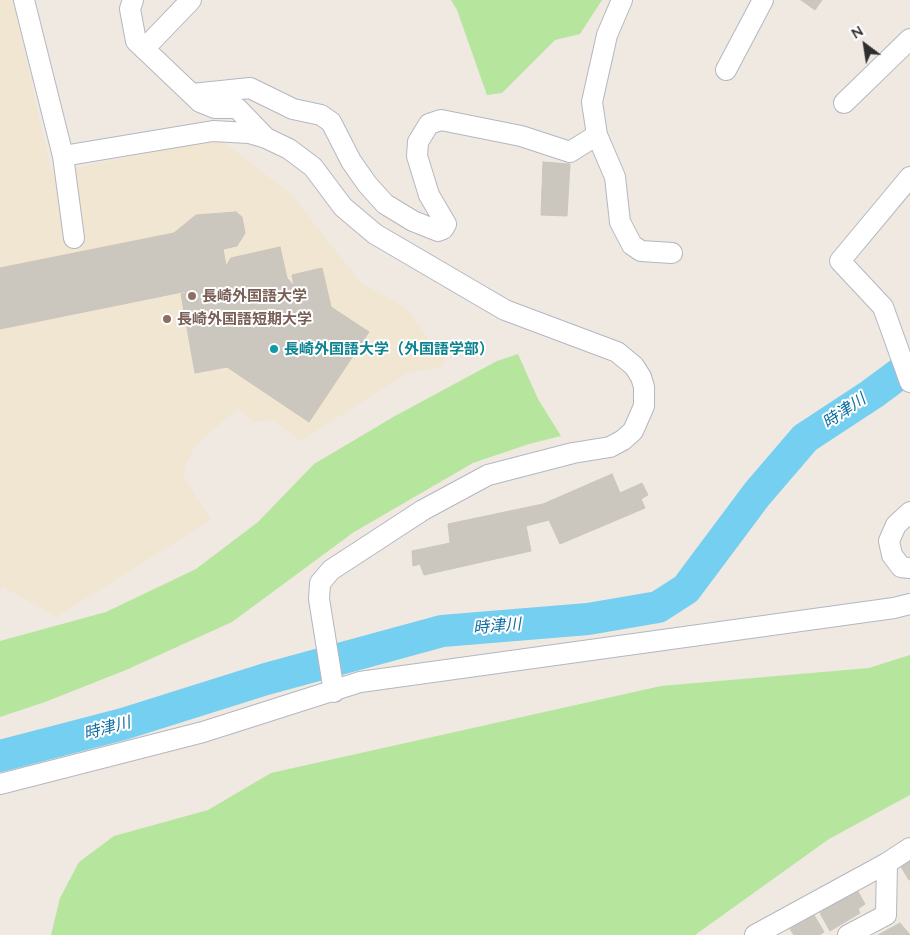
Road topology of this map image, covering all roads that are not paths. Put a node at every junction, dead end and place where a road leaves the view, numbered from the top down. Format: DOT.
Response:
graph roads {
  1 [pos="24,0"];
  2 [pos="133,0"];
  3 [pos="180,0"];
  4 [pos="191,0"];
  5 [pos="622,0"];
  6 [pos="763,0"];
  7 [pos="172,20"];
  8 [pos="910,39"];
  9 [pos="144,49"];
  10 [pos="726,70"];
  11 [pos="192,94"];
  12 [pos="844,103"];
  13 [pos="597,135"];
  14 [pos="266,138"];
  15 [pos="63,156"];
  16 [pos="910,177"];
  17 [pos="74,238"];
  18 [pos="672,253"];
  19 [pos="910,382"];
  20 [pos="910,512"];
  21 [pos="910,568"];
  22 [pos="910,604"];
  23 [pos="334,692"];
  24 [pos="0,784"];
  25 [pos="910,848"];
  26 [pos="887,863"];
  27 [pos="755,935"];
  28 [pos="848,935"];
  1 -- 15 [label="street"];
  2 -- 9 [label="street"];
  3 -- 7 [label="street"];
  4 -- 7 [label="street"];
  5 -- 13 [label="street"];
  6 -- 10 [label="street"];
  7 -- 9 [label="street"];
  8 -- 12 [label="street"];
  9 -- 11 [label="street"];
  11 -- 13 [label="street"];
  11 -- 14 [label="street"];
  13 -- 18 [label="street"];
  14 -- 15 [label="street"];
  14 -- 23 [label="street"];
  15 -- 17 [label="street"];
  16 -- 19 [label="street"];
  20 -- 21 [label="street"];
  22 -- 23 [label="street"];
  23 -- 24 [label="street"];
  25 -- 26 [label="street"];
  26 -- 27 [label="street"];
  26 -- 28 [label="street"];
}
